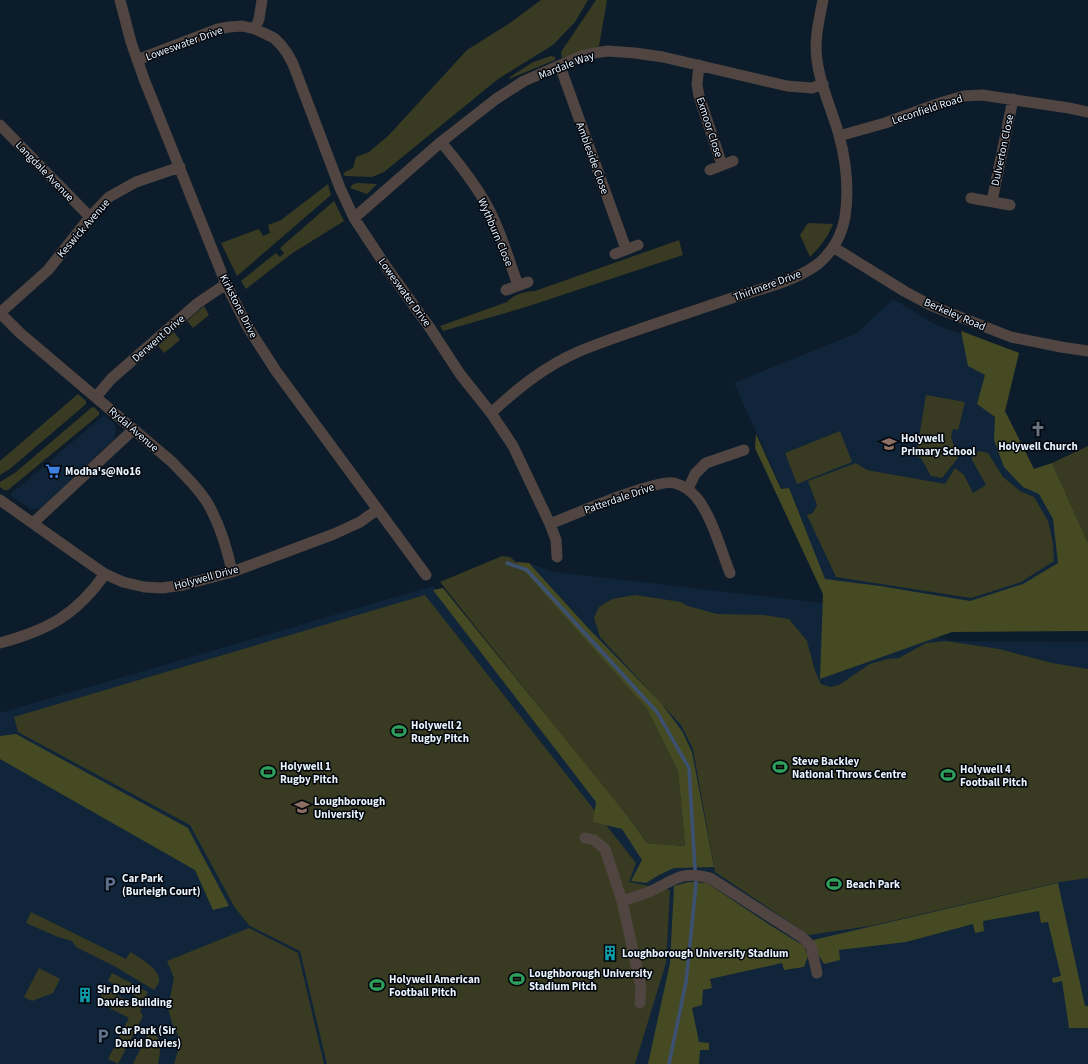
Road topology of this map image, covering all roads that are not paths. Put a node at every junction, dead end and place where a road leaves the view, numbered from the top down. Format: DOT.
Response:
graph roads {
  1 [pos="120,0"];
  2 [pos="262,0"];
  3 [pos="823,0"];
  4 [pos="255,29"];
  5 [pos="137,60"];
  6 [pos="699,65"];
  7 [pos="560,66"];
  8 [pos="823,84"];
  9 [pos="1013,99"];
  10 [pos="1088,112"];
  11 [pos="0,125"];
  12 [pos="839,136"];
  13 [pos="441,142"];
  14 [pos="733,161"];
  15 [pos="722,165"];
  16 [pos="180,167"];
  17 [pos="710,170"];
  18 [pos="971,198"];
  19 [pos="992,201"];
  20 [pos="1010,205"];
  21 [pos="90,217"];
  22 [pos="354,218"];
  23 [pos="638,245"];
  24 [pos="833,247"];
  25 [pos="626,249"];
  26 [pos="615,254"];
  27 [pos="226,284"];
  28 [pos="506,290"];
  29 [pos="0,313"];
  30 [pos="1088,351"];
  31 [pos="96,397"];
  32 [pos="491,413"];
  33 [pos="134,429"];
  34 [pos="744,450"];
  35 [pos="688,490"];
  36 [pos="0,500"];
  37 [pos="377,510"];
  38 [pos="33,524"];
  39 [pos="550,524"];
  40 [pos="557,557"];
  41 [pos="730,565"];
  42 [pos="232,572"];
  43 [pos="105,574"];
  44 [pos="426,575"];
  45 [pos="0,643"];
  46 [pos="584,838"];
  47 [pos="622,901"];
  48 [pos="817,973"];
  49 [pos="640,1003"];
  1 -- 5 [label="street, Kirkstone Drive"];
  2 -- 4 [label="street"];
  3 -- 8 [label="street, Thirlmere Drive"];
  4 -- 5 [label="street, Loweswater Drive"];
  4 -- 22 [label="street, Loweswater Drive"];
  5 -- 16 [label="street, Kirkstone Drive"];
  6 -- 7 [label="street, Mardale Way"];
  6 -- 8 [label="street, Mardale Way"];
  6 -- 15 [label="street, Exmoor Close"];
  7 -- 13 [label="street, Mardale Way"];
  7 -- 25 [label="street, Ambleside Close"];
  8 -- 12 [label="street, Thirlmere Drive"];
  9 -- 10 [label="street, Leconfield Road"];
  9 -- 12 [label="street, Leconfield Road"];
  9 -- 19 [label="street, Dulverton Close"];
  11 -- 21 [label="street, Langdale Avenue"];
  12 -- 24 [label="street, Thirlmere Drive"];
  13 -- 22 [label="street, Mardale Way"];
  13 -- 28 [label="street, Wythburn Close"];
  14 -- 15 [label="street, Exmoor Close"];
  15 -- 17 [label="street, Exmoor Close"];
  16 -- 21 [label="street, Keswick Avenue"];
  16 -- 27 [label="street, Kirkstone Drive"];
  18 -- 19 [label="street, Dulverton Close"];
  19 -- 20 [label="street, Dulverton Close"];
  21 -- 29 [label="street, Keswick Avenue"];
  22 -- 32 [label="street, Loweswater Drive"];
  23 -- 25 [label="street"];
  24 -- 30 [label="street, Berkeley Road"];
  24 -- 32 [label="street, Thirlmere Drive"];
  25 -- 26 [label="street"];
  27 -- 31 [label="street, Derwent Drive"];
  27 -- 37 [label="street, Kirkstone Drive"];
  29 -- 31 [label="street, Rydal Avenue"];
  31 -- 33 [label="street, Rydal Avenue"];
  32 -- 39 [label="street, Loweswater Drive"];
  33 -- 38 [label="street"];
  33 -- 42 [label="street, Rydal Avenue"];
  34 -- 35 [label="street"];
  35 -- 39 [label="street, Patterdale Drive"];
  35 -- 41 [label="street, Patterdale Drive"];
  36 -- 38 [label="street, Holywell Drive"];
  37 -- 42 [label="street, Holywell Drive"];
  37 -- 44 [label="street, Kirkstone Drive"];
  38 -- 43 [label="street, Holywell Drive"];
  39 -- 40 [label="street, Loweswater Drive"];
  42 -- 43 [label="street, Holywell Drive"];
  43 -- 45 [label="street"];
  46 -- 47 [label="street"];
  47 -- 48 [label="street"];
  47 -- 49 [label="street"];
}
